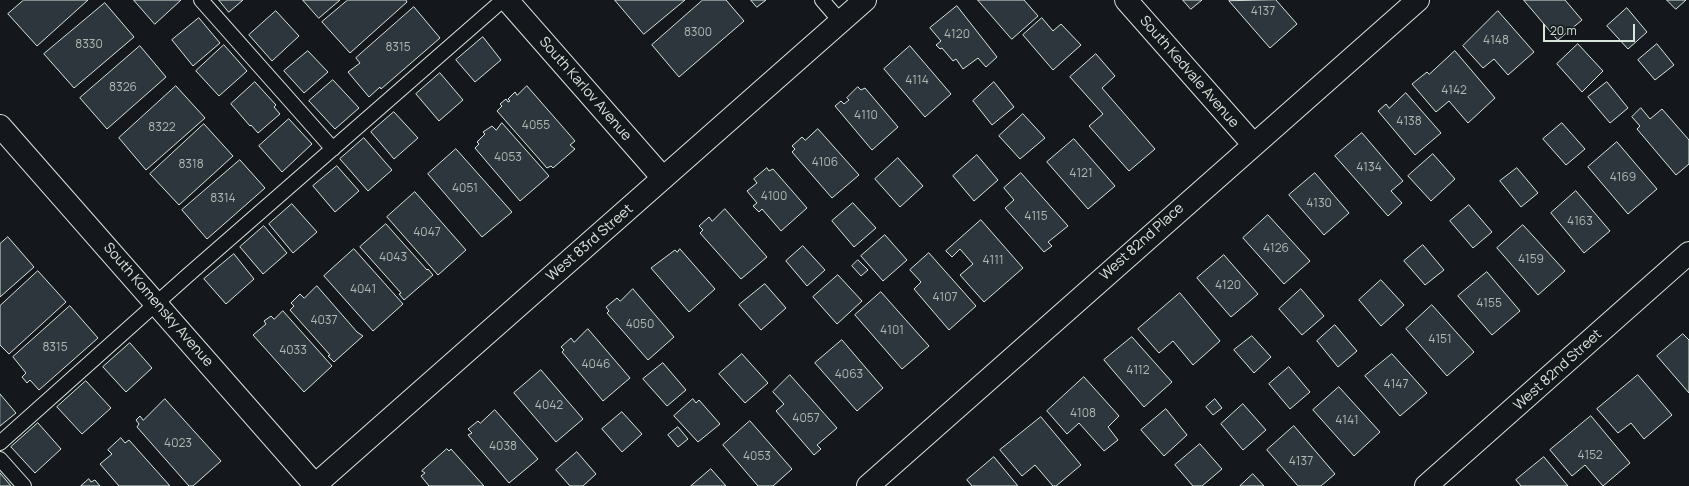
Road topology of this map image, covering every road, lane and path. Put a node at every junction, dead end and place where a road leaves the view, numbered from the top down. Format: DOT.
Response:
graph roads {
  1 [pos="201,0"];
  2 [pos="504,0"];
  3 [pos="507,0"];
  4 [pos="822,0"];
  5 [pos="866,0"];
  6 [pos="1126,0"];
  7 [pos="1418,0"];
  8 [pos="841,22"];
  9 [pos="0,126"];
  10 [pos="1253,144"];
  11 [pos="333,149"];
  12 [pos="663,178"];
  13 [pos="1689,253"];
  14 [pos="156,304"];
  15 [pos="0,443"];
  16 [pos="0,459"];
  17 [pos="314,485"];
  18 [pos="24,486"];
  19 [pos="868,486"];
  20 [pos="1426,486"];
  1 -- 11 [label="lane"];
  2 -- 11 [label="lane"];
  3 -- 12 [label="street, South Karlov Avenue"];
  4 -- 8 [label="lane"];
  5 -- 8 [label="street, West 83rd Street"];
  6 -- 10 [label="street, South Kedvale Avenue"];
  7 -- 10 [label="street, West 82nd Place"];
  8 -- 12 [label="street, West 83rd Street"];
  9 -- 14 [label="street, South Komensky Avenue"];
  10 -- 19 [label="street, West 82nd Place"];
  11 -- 14 [label="lane"];
  12 -- 17 [label="street, West 83rd Street"];
  13 -- 20 [label="street, West 82nd Street"];
  14 -- 15 [label="lane"];
  14 -- 17 [label="street, South Komensky Avenue"];
  16 -- 18 [label="lane"];
}
